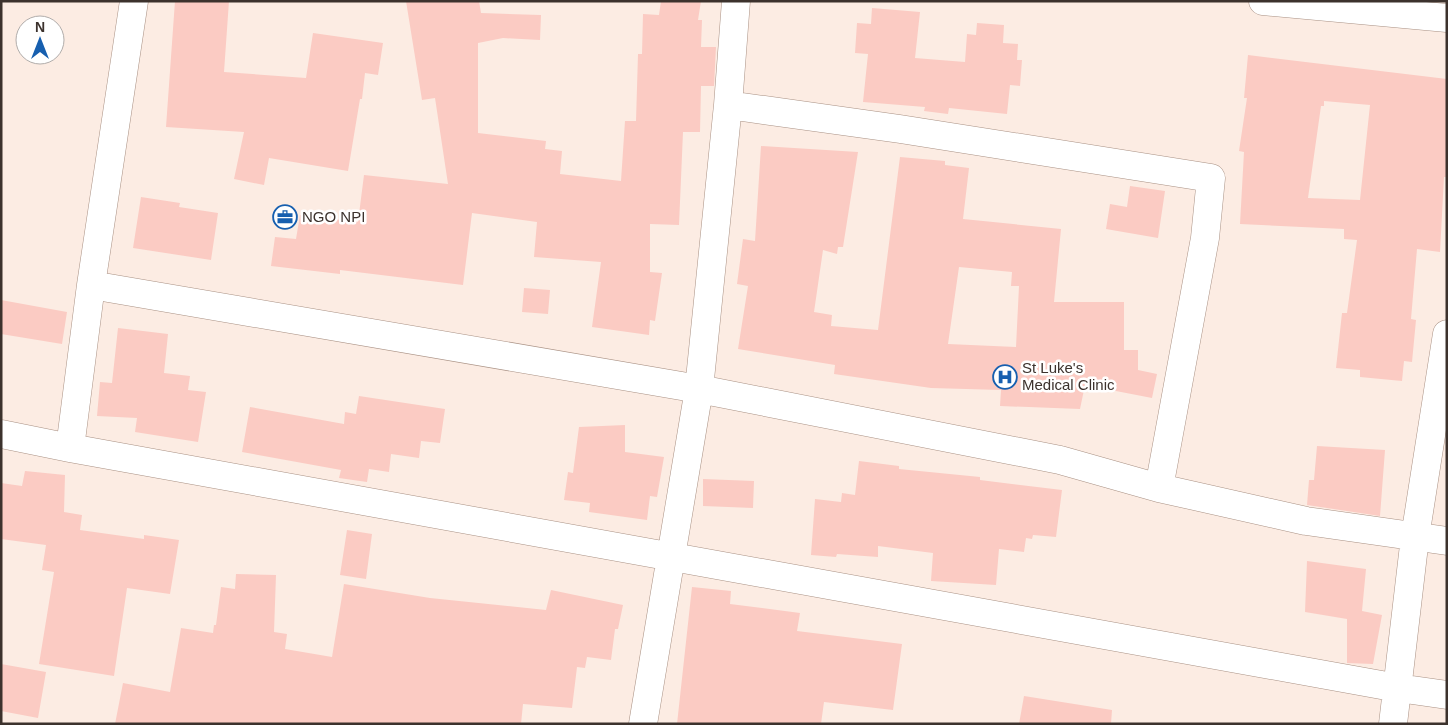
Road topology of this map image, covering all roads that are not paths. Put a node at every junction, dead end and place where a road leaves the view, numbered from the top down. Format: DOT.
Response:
graph roads {
  1 [pos="134,1"];
  2 [pos="736,1"];
  3 [pos="1263,1"];
  4 [pos="1447,18"];
  5 [pos="728,105"];
  6 [pos="91,285"];
  7 [pos="1447,334"];
  8 [pos="699,389"];
  9 [pos="1,434"];
  10 [pos="70,448"];
  11 [pos="1159,488"];
  12 [pos="1415,537"];
  13 [pos="1447,541"];
  14 [pos="670,556"];
  15 [pos="1398,688"];
  16 [pos="1447,695"];
  17 [pos="643,724"];
  18 [pos="1393,724"];
  1 -- 6 [label="street"];
  2 -- 5 [label="street"];
  3 -- 4 [label="street"];
  5 -- 8 [label="street"];
  5 -- 11 [label="street"];
  6 -- 8 [label="street"];
  6 -- 10 [label="street"];
  7 -- 12 [label="street"];
  8 -- 11 [label="street"];
  8 -- 14 [label="street"];
  9 -- 10 [label="street"];
  10 -- 14 [label="street"];
  11 -- 12 [label="street"];
  12 -- 13 [label="street"];
  12 -- 15 [label="street"];
  14 -- 15 [label="street"];
  14 -- 17 [label="street"];
  15 -- 16 [label="street"];
  15 -- 18 [label="street"];
}
